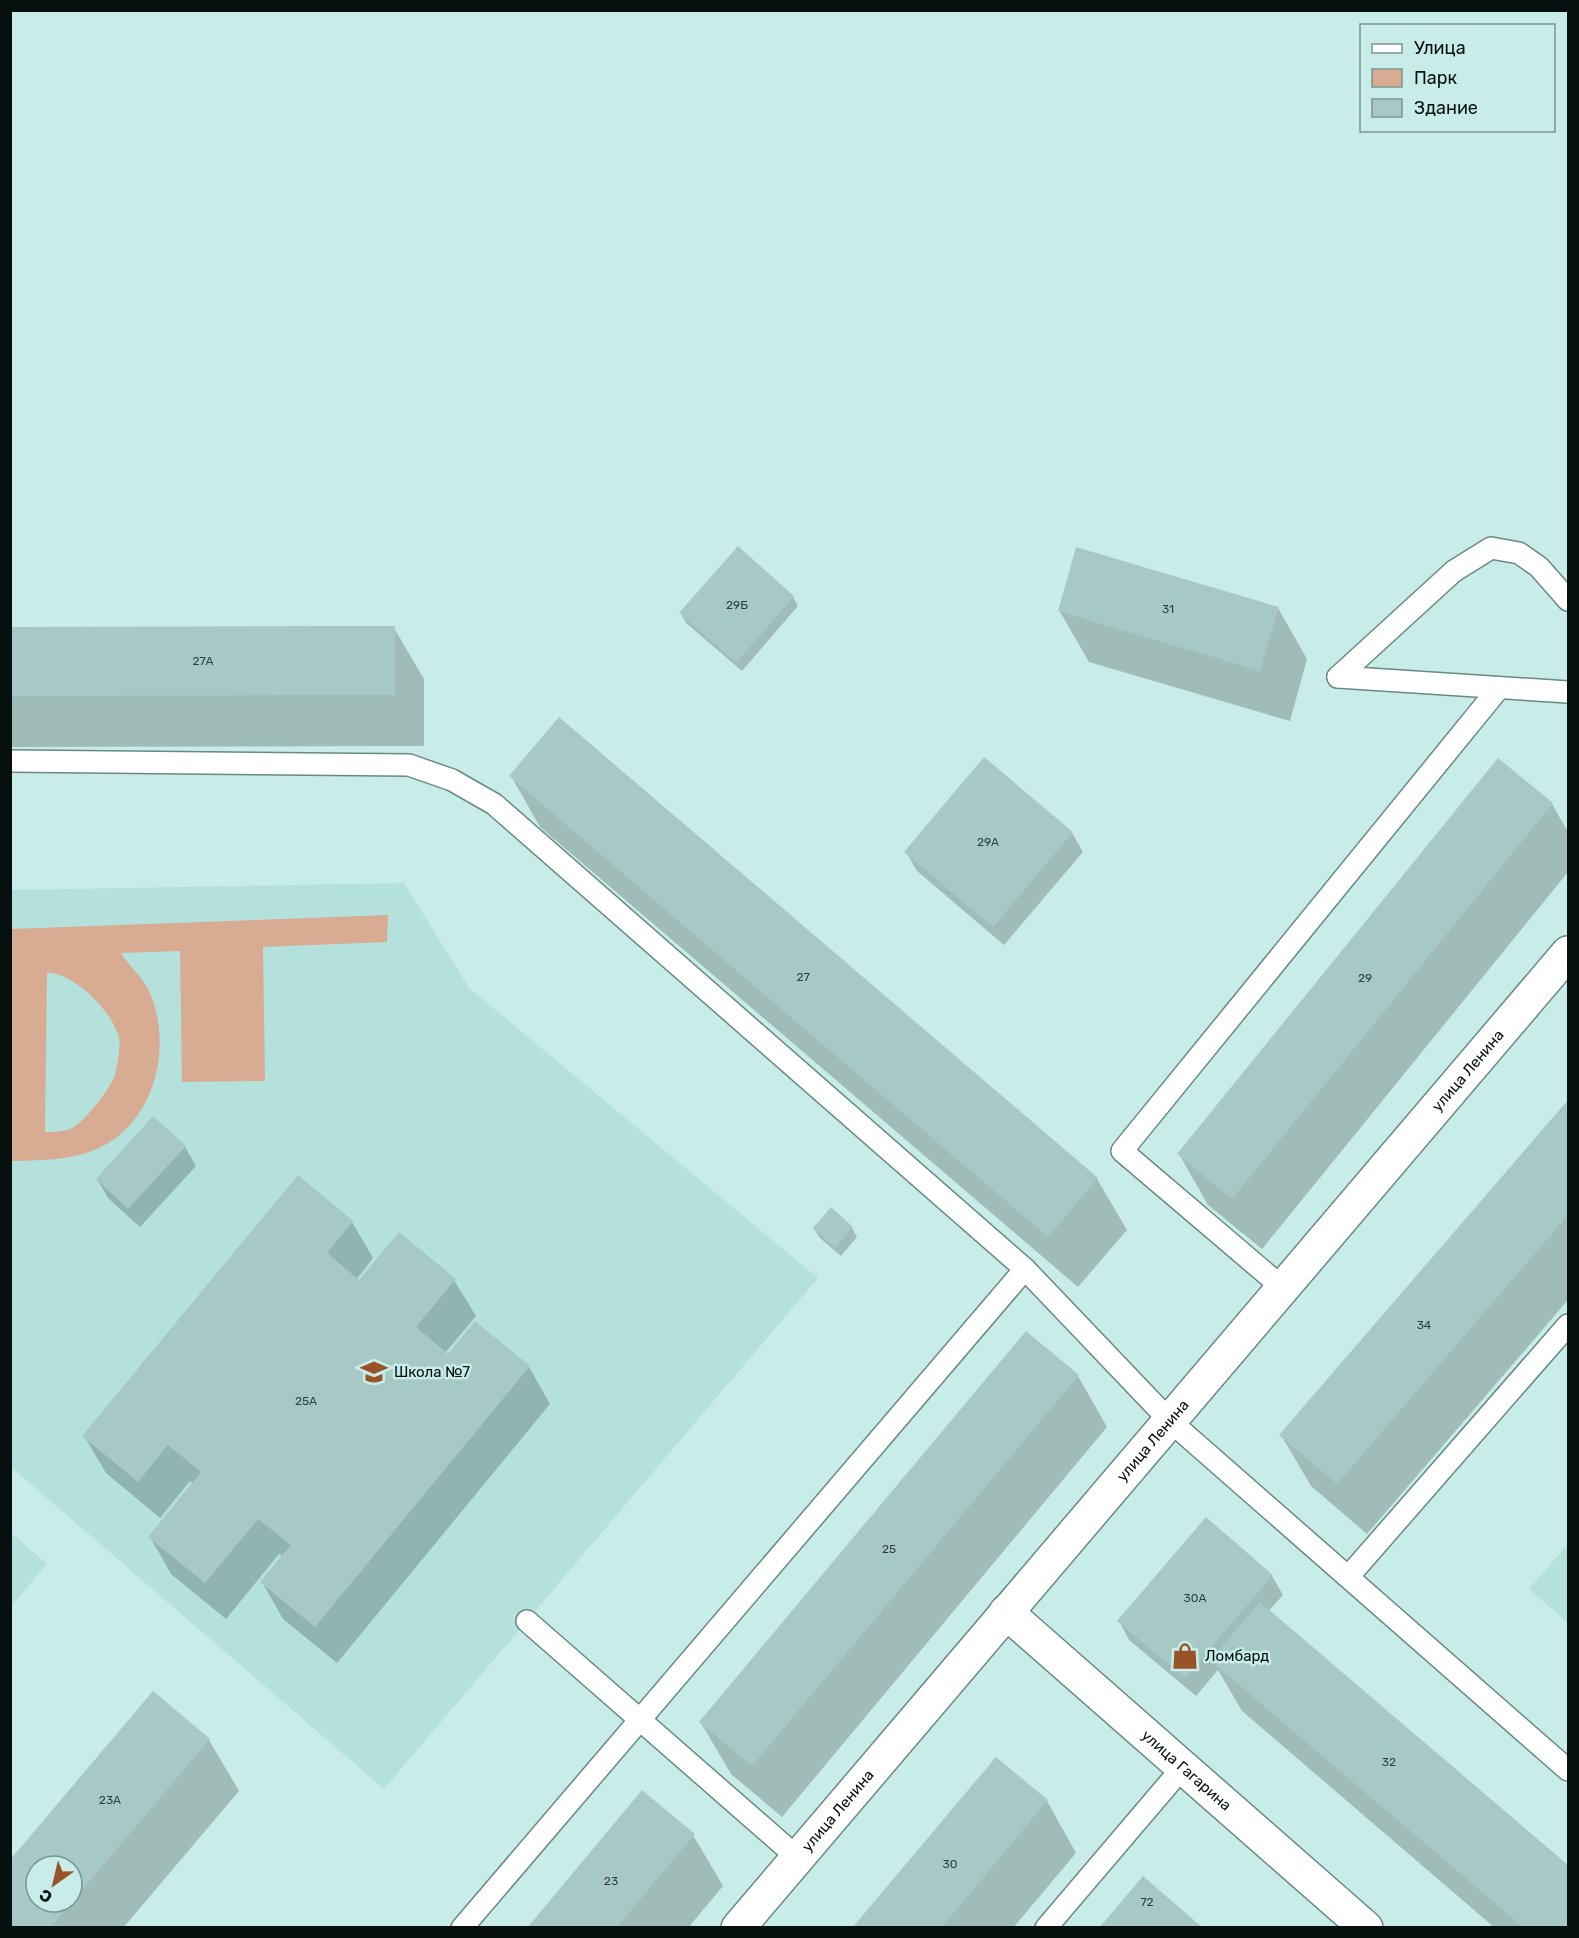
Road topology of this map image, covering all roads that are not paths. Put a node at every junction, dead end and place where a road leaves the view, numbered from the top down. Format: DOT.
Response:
graph roads {
  1 [pos="1569,600"];
  2 [pos="1499,687"];
  3 [pos="1569,692"];
  4 [pos="10,761"];
  5 [pos="1569,953"];
  6 [pos="1025,1269"];
  7 [pos="1283,1288"];
  8 [pos="1569,1325"];
  9 [pos="1170,1421"];
  10 [pos="1348,1577"];
  11 [pos="1006,1612"];
  12 [pos="527,1621"];
  13 [pos="640,1720"];
  14 [pos="1183,1767"];
  15 [pos="1569,1770"];
  16 [pos="798,1858"];
  17 [pos="462,1928"];
  18 [pos="738,1928"];
  19 [pos="1046,1928"];
  20 [pos="1366,1928"];
  1 -- 2 [label="lane"];
  2 -- 3 [label="lane"];
  2 -- 7 [label="lane"];
  4 -- 6 [label="lane"];
  5 -- 7 [label="street, улица Ленина"];
  6 -- 9 [label="lane"];
  6 -- 13 [label="lane"];
  7 -- 9 [label="street, улица Ленина"];
  8 -- 10 [label="lane"];
  9 -- 10 [label="lane"];
  9 -- 11 [label="street, улица Ленина"];
  10 -- 15 [label="lane"];
  11 -- 14 [label="street, улица Гагарина"];
  11 -- 16 [label="street, улица Ленина"];
  12 -- 13 [label="lane"];
  13 -- 16 [label="lane"];
  13 -- 17 [label="lane"];
  14 -- 19 [label="lane"];
  14 -- 20 [label="street, улица Гагарина"];
  16 -- 18 [label="street, улица Ленина"];
}
